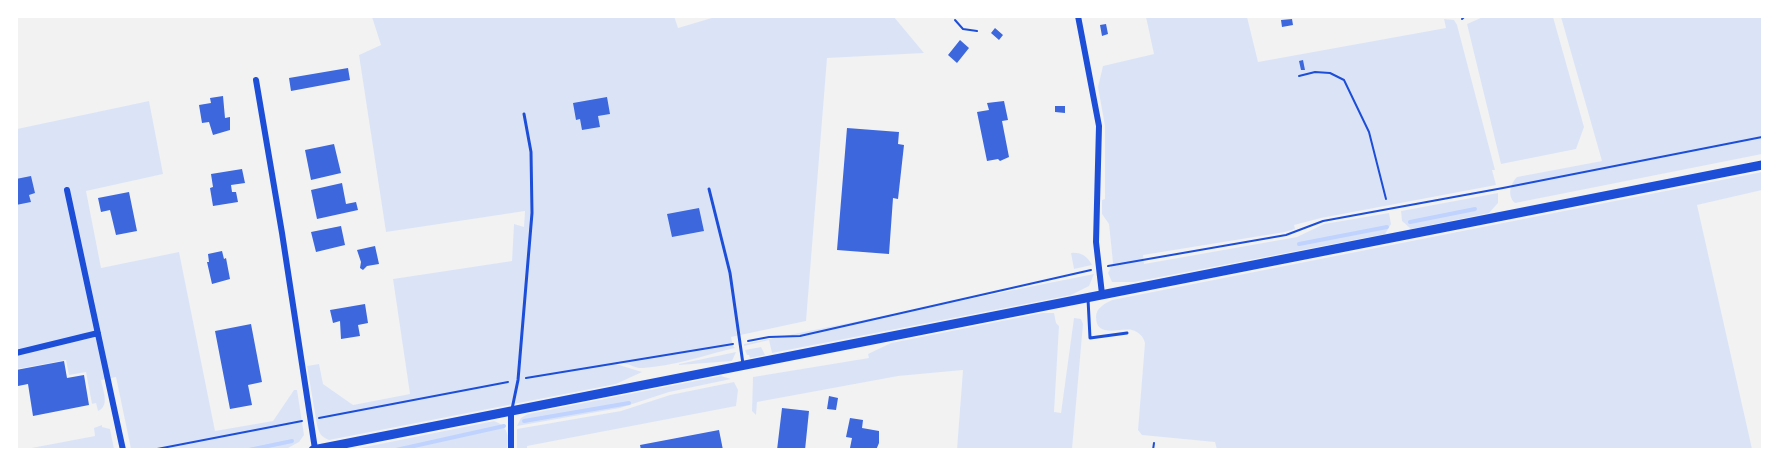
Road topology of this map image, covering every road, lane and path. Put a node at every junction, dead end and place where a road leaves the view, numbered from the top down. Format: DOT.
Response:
graph roads {
  1 [pos="1078,16"];
  2 [pos="955,21"];
  3 [pos="977,31"];
  4 [pos="1299,76"];
  5 [pos="256,80"];
  6 [pos="524,114"];
  7 [pos="1762,137"];
  8 [pos="1762,165"];
  9 [pos="708,189"];
  10 [pos="67,190"];
  11 [pos="1386,199"];
  12 [pos="1099,268"];
  13 [pos="1102,294"];
  14 [pos="1088,297"];
  15 [pos="98,333"];
  16 [pos="1127,333"];
  17 [pos="739,343"];
  18 [pos="16,353"];
  19 [pos="743,366"];
  20 [pos="518,380"];
  21 [pos="511,411"];
  22 [pos="312,419"];
  23 [pos="1154,443"];
  24 [pos="314,449"];
  25 [pos="123,450"];
  26 [pos="152,450"];
  27 [pos="511,450"];
  28 [pos="1154,450"];
  1 -- 12 [label="street"];
  2 -- 3 [label="path"];
  4 -- 11 [label="path"];
  5 -- 22 [label="street"];
  6 -- 20 [label="lane"];
  7 -- 12 [label="path"];
  8 -- 13 [label="main road"];
  9 -- 17 [label="lane"];
  10 -- 15 [label="street"];
  12 -- 13 [label="street"];
  12 -- 17 [label="path"];
  13 -- 14 [label="main road"];
  14 -- 16 [label="lane"];
  14 -- 19 [label="main road"];
  15 -- 18 [label="street"];
  15 -- 25 [label="street"];
  17 -- 19 [label="lane"];
  17 -- 20 [label="path"];
  19 -- 21 [label="main road"];
  20 -- 21 [label="lane"];
  20 -- 22 [label="path"];
  21 -- 24 [label="main road"];
  21 -- 27 [label="street"];
  22 -- 24 [label="street"];
  22 -- 26 [label="path"];
  23 -- 28 [label="path"];
}
